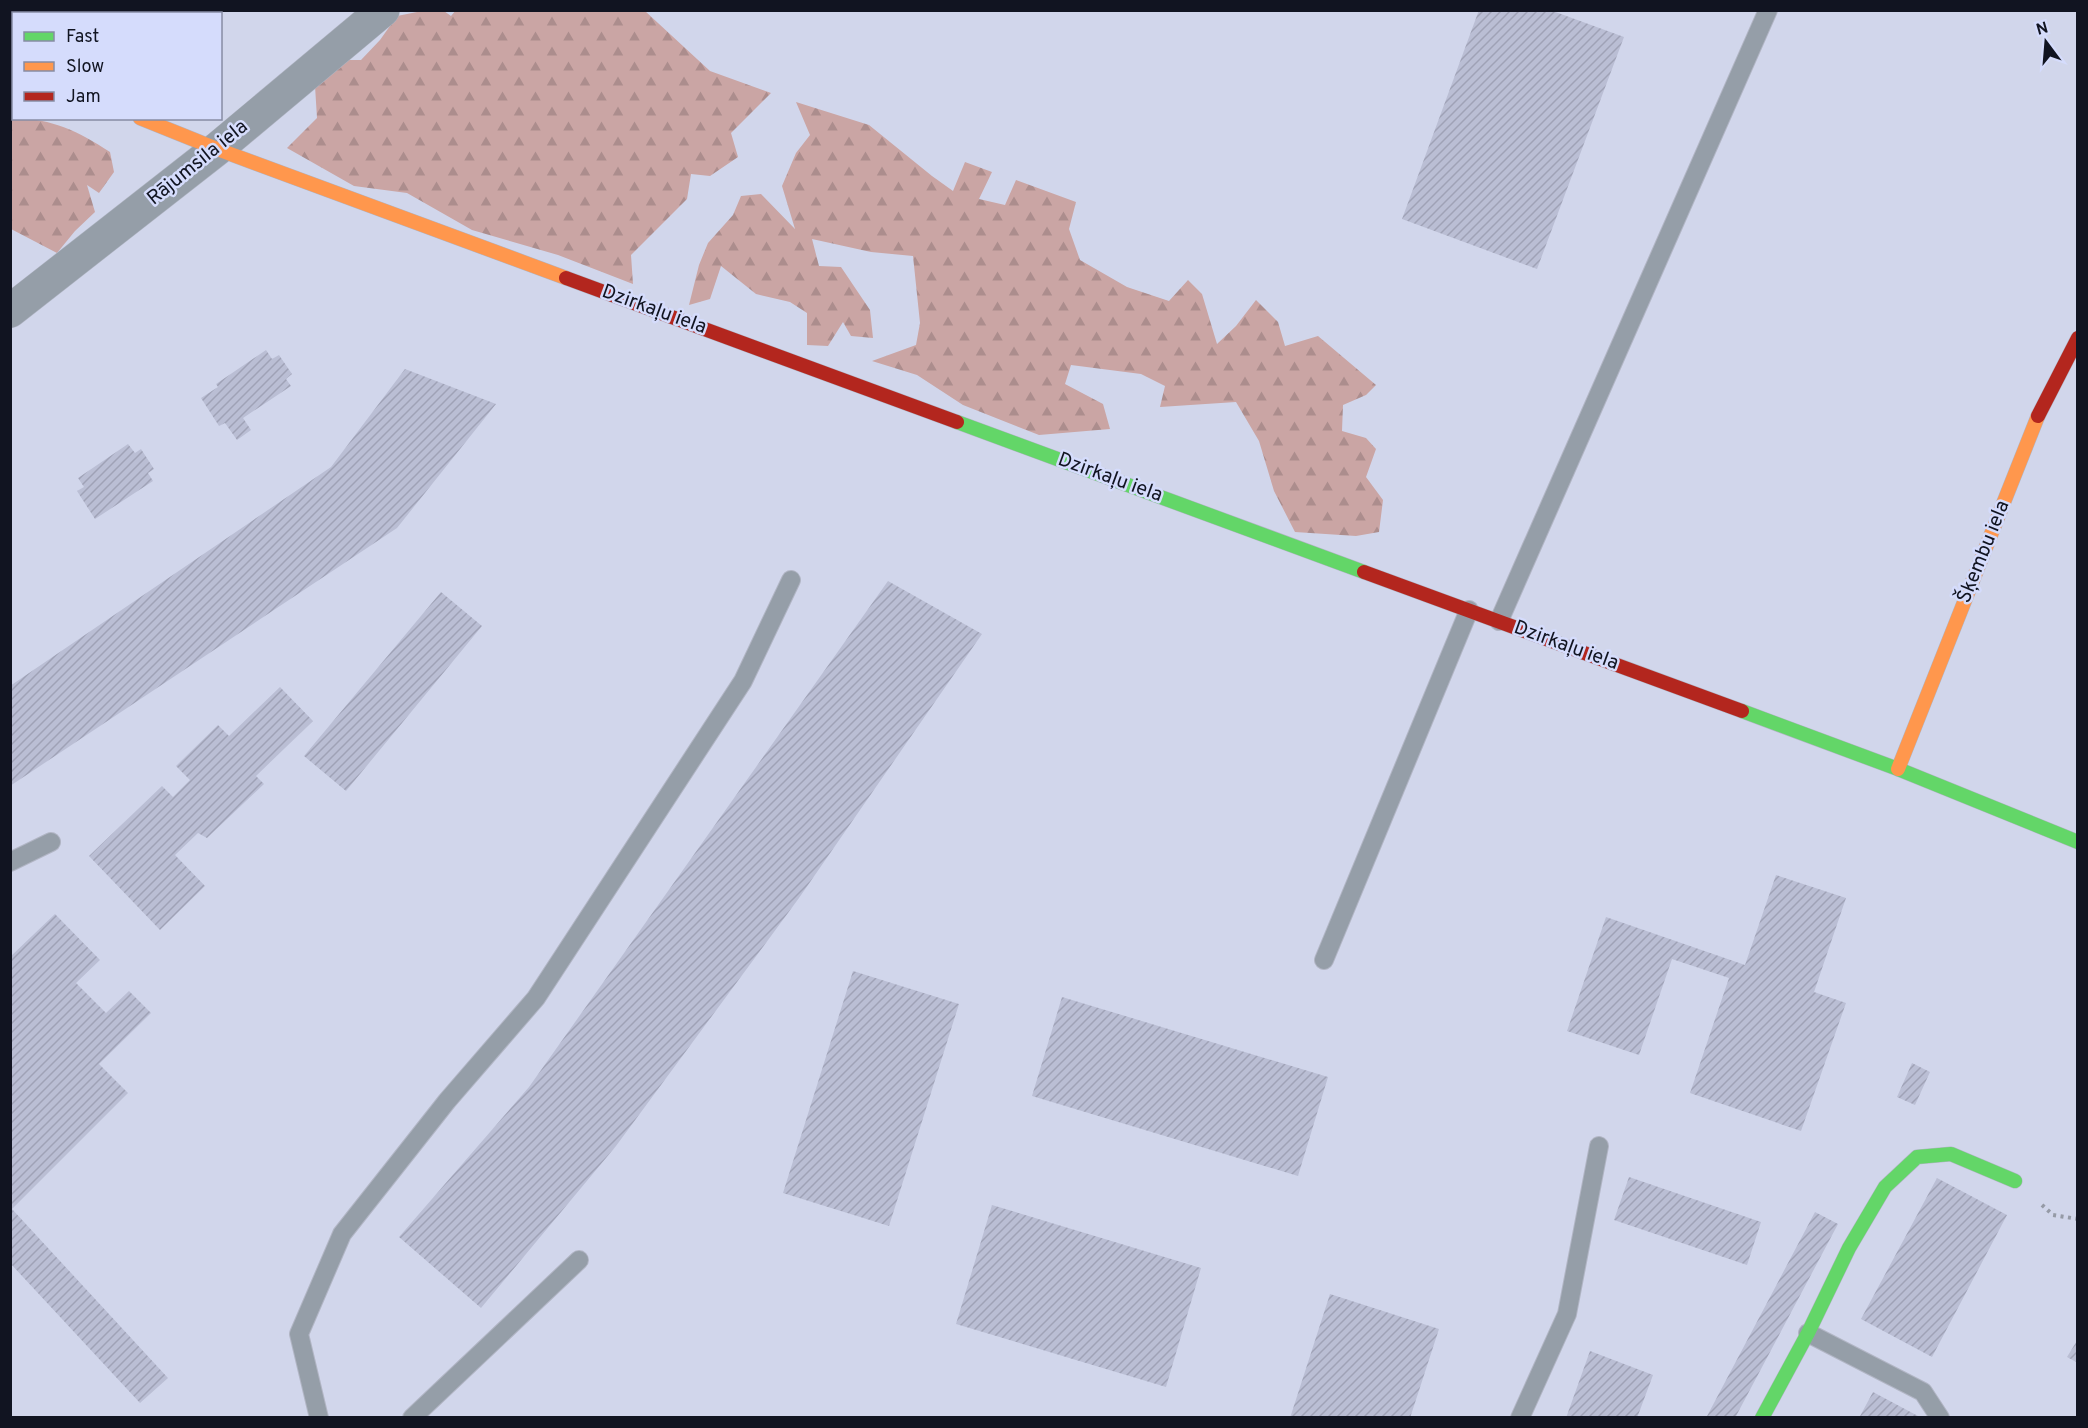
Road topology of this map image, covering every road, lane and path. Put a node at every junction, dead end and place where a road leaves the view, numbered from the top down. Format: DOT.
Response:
graph roads {
  1 [pos="383,10"];
  2 [pos="1768,10"];
  3 [pos="145,120"];
  4 [pos="217,149"];
  5 [pos="10,311"];
  6 [pos="2078,338"];
  7 [pos="791,580"];
  8 [pos="1469,610"];
  9 [pos="1499,621"];
  10 [pos="1898,769"];
  11 [pos="51,842"];
  12 [pos="2078,842"];
  13 [pos="10,862"];
  14 [pos="1324,960"];
  15 [pos="1599,1146"];
  16 [pos="2014,1180"];
  17 [pos="579,1260"];
  18 [pos="1808,1333"];
  19 [pos="319,1418"];
  20 [pos="412,1418"];
  21 [pos="1520,1418"];
  22 [pos="1762,1418"];
  23 [pos="1940,1418"];
  1 -- 4 [label="street, Rājumsila iela"];
  2 -- 9 [label="lane"];
  3 -- 4 [label="street, Dzirkaļu iela"];
  4 -- 5 [label="street, Rājumsila iela"];
  4 -- 8 [label="street, Dzirkaļu iela"];
  6 -- 10 [label="street, Šķembu iela"];
  7 -- 19 [label="lane"];
  8 -- 9 [label="street, Dzirkaļu iela"];
  8 -- 14 [label="lane"];
  9 -- 10 [label="street, Dzirkaļu iela"];
  10 -- 12 [label="street, Dzirkaļu iela"];
  11 -- 13 [label="lane"];
  15 -- 21 [label="lane"];
  16 -- 18 [label="street"];
  17 -- 20 [label="lane"];
  18 -- 22 [label="street"];
  18 -- 23 [label="lane"];
}
